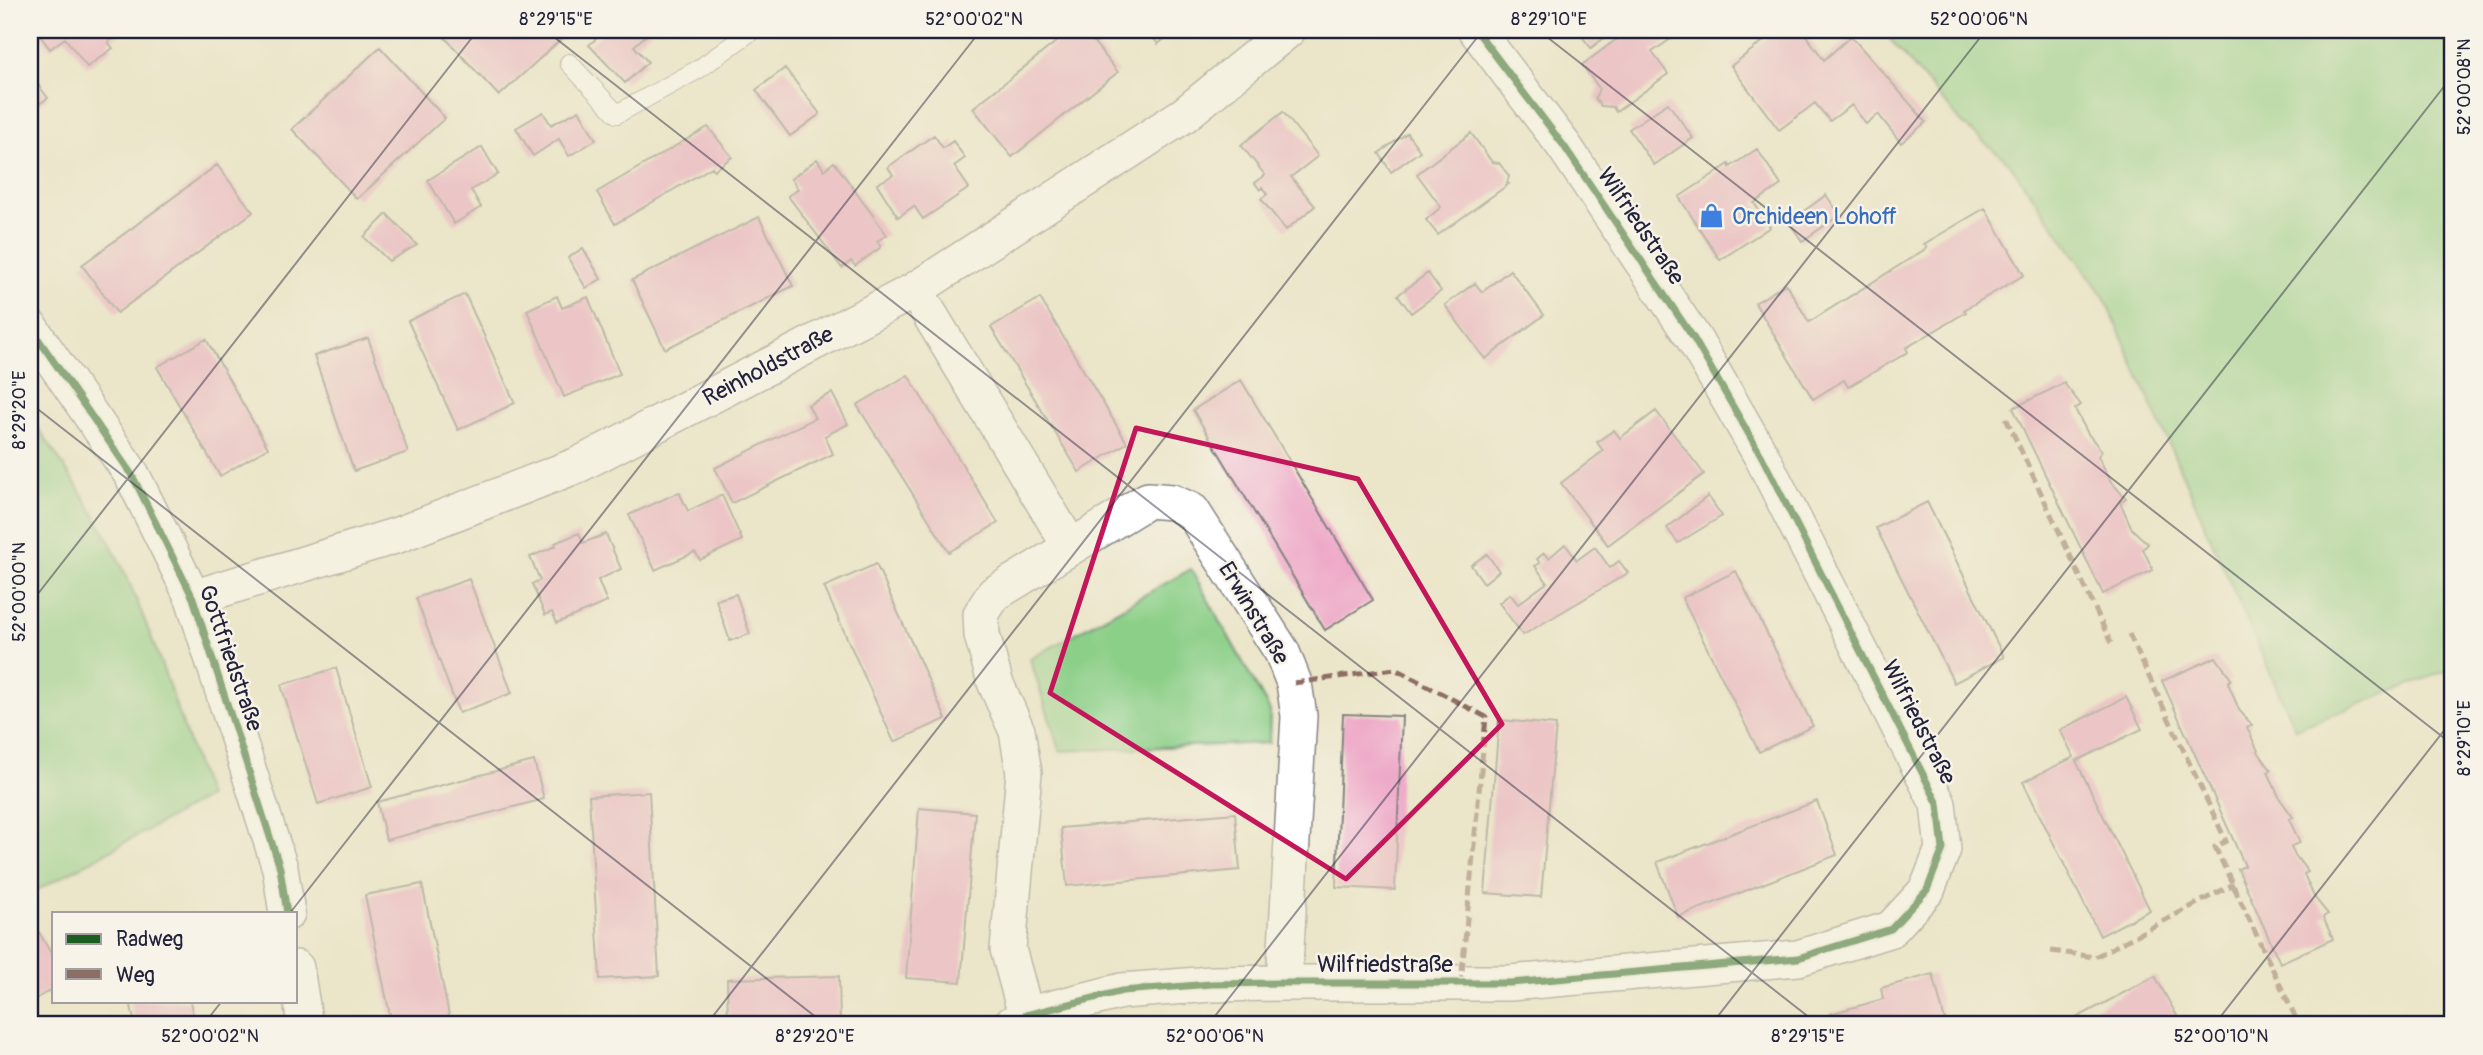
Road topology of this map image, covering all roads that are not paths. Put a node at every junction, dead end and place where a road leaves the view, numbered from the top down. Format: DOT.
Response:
graph roads {
  1 [pos="753,30"];
  2 [pos="1288,30"];
  3 [pos="1476,30"];
  4 [pos="569,63"];
  5 [pos="915,290"];
  6 [pos="30,327"];
  7 [pos="1070,546"];
  8 [pos="193,598"];
  9 [pos="287,912"];
  10 [pos="298,981"];
  11 [pos="1284,983"];
  12 [pos="1018,1020"];
  13 [pos="305,1025"];
  1 -- 4 [label="lane"];
  2 -- 5 [label="street, Reinholdstraße"];
  3 -- 11 [label="street, Wilfriedstraße"];
  5 -- 7 [label="street"];
  5 -- 8 [label="street, Reinholdstraße"];
  6 -- 8 [label="street, Gottfriedstraße"];
  7 -- 11 [label="street, Erwinstraße"];
  7 -- 12 [label="street, Erwinstraße"];
  8 -- 9 [label="street, Gottfriedstraße"];
  10 -- 13 [label="street"];
  11 -- 12 [label="street, Wilfriedstraße"];
}
